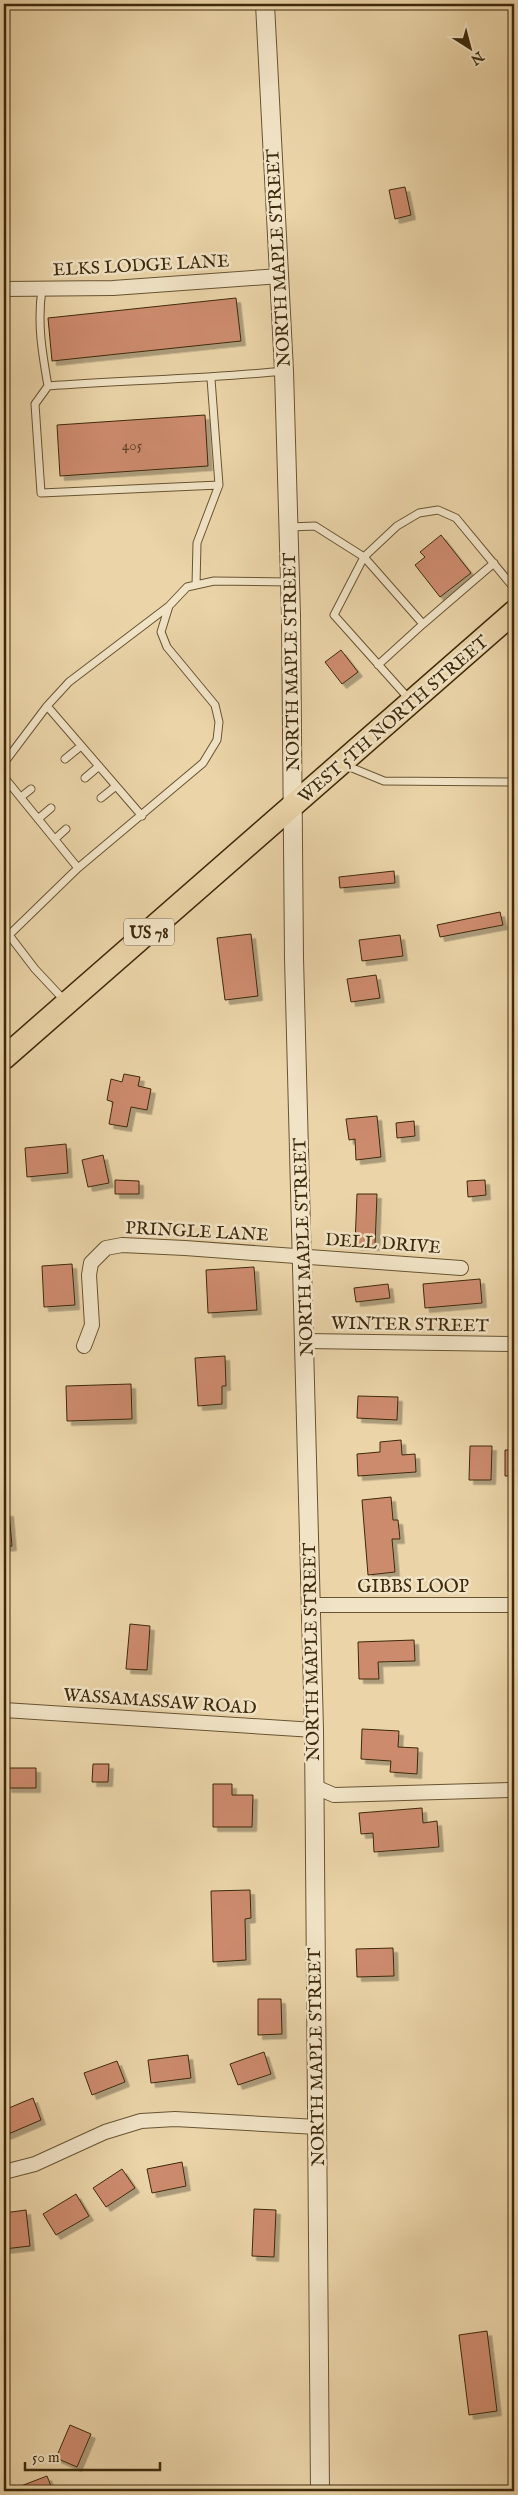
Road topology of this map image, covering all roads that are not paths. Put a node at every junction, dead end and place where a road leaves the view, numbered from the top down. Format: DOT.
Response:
graph roads {
  1 [pos="266,4"];
  2 [pos="280,276"];
  3 [pos="4,289"];
  4 [pos="42,289"];
  5 [pos="284,371"];
  6 [pos="211,379"];
  7 [pos="48,386"];
  8 [pos="218,485"];
  9 [pos="288,527"];
  10 [pos="364,556"];
  11 [pos="494,563"];
  12 [pos="290,582"];
  13 [pos="196,585"];
  14 [pos="514,588"];
  15 [pos="169,606"];
  16 [pos="514,612"];
  17 [pos="423,624"];
  18 [pos="378,665"];
  19 [pos="412,703"];
  20 [pos="47,706"];
  21 [pos="81,746"];
  22 [pos="65,759"];
  23 [pos="4,763"];
  24 [pos="342,764"];
  25 [pos="99,766"];
  26 [pos="4,777"];
  27 [pos="85,778"];
  28 [pos="514,782"];
  29 [pos="116,786"];
  30 [pos="31,789"];
  31 [pos="21,797"];
  32 [pos="101,798"];
  33 [pos="294,806"];
  34 [pos="51,808"];
  35 [pos="142,816"];
  36 [pos="38,819"];
  37 [pos="66,829"];
  38 [pos="55,839"];
  39 [pos="78,868"];
  40 [pos="67,1004"];
  41 [pos="4,1058"];
  42 [pos="302,1256"];
  43 [pos="461,1268"];
  44 [pos="306,1341"];
  45 [pos="514,1344"];
  46 [pos="84,1346"];
  47 [pos="311,1605"];
  48 [pos="514,1605"];
  49 [pos="4,1710"];
  50 [pos="314,1730"];
  51 [pos="313,1786"];
  52 [pos="514,1790"];
  53 [pos="316,2127"];
  54 [pos="4,2172"];
  55 [pos="320,2491"];
  1 -- 2 [label="street, NORTH MAPLE STREET"];
  2 -- 4 [label="street, ELKS LODGE LANE"];
  2 -- 5 [label="street, NORTH MAPLE STREET"];
  3 -- 4 [label="street, ELKS LODGE LANE"];
  4 -- 7 [label="lane"];
  5 -- 6 [label="lane"];
  5 -- 9 [label="street, NORTH MAPLE STREET"];
  6 -- 7 [label="lane"];
  6 -- 8 [label="lane"];
  7 -- 8 [label="lane"];
  8 -- 13 [label="lane"];
  9 -- 10 [label="lane"];
  9 -- 12 [label="street, NORTH MAPLE STREET"];
  10 -- 11 [label="lane"];
  10 -- 17 [label="lane"];
  10 -- 18 [label="lane"];
  11 -- 14 [label="lane"];
  11 -- 17 [label="lane"];
  12 -- 13 [label="lane"];
  12 -- 33 [label="street, NORTH MAPLE STREET"];
  13 -- 15 [label="lane"];
  15 -- 20 [label="lane"];
  15 -- 35 [label="lane"];
  16 -- 19 [label="main road, WEST 5TH NORTH STREET / US 78"];
  17 -- 18 [label="lane"];
  18 -- 19 [label="lane"];
  19 -- 24 [label="main road, WEST 5TH NORTH STREET / US 78"];
  20 -- 21 [label="lane"];
  20 -- 23 [label="lane"];
  21 -- 22 [label="lane"];
  21 -- 25 [label="lane"];
  24 -- 28 [label="lane"];
  24 -- 33 [label="main road, WEST 5TH NORTH STREET / US 78"];
  25 -- 27 [label="lane"];
  25 -- 29 [label="lane"];
  26 -- 31 [label="lane"];
  29 -- 32 [label="lane"];
  29 -- 35 [label="lane"];
  30 -- 31 [label="lane"];
  31 -- 36 [label="lane"];
  33 -- 40 [label="main road, US 78"];
  33 -- 42 [label="street, NORTH MAPLE STREET"];
  34 -- 36 [label="lane"];
  35 -- 39 [label="lane"];
  36 -- 38 [label="lane"];
  37 -- 38 [label="lane"];
  38 -- 39 [label="lane"];
  39 -- 40 [label="lane"];
  40 -- 41 [label="main road, US 78"];
  42 -- 43 [label="street, DELL DRIVE"];
  42 -- 44 [label="street, NORTH MAPLE STREET"];
  42 -- 46 [label="street, PRINGLE LANE"];
  44 -- 45 [label="street, WINTER STREET"];
  44 -- 47 [label="street, NORTH MAPLE STREET"];
  47 -- 48 [label="street, GIBBS LOOP"];
  47 -- 50 [label="street, NORTH MAPLE STREET"];
  49 -- 50 [label="street, WASSAMASSAW ROAD"];
  50 -- 51 [label="street, NORTH MAPLE STREET"];
  51 -- 52 [label="street"];
  51 -- 53 [label="street, NORTH MAPLE STREET"];
  53 -- 54 [label="street"];
  53 -- 55 [label="street, NORTH MAPLE STREET"];
}
